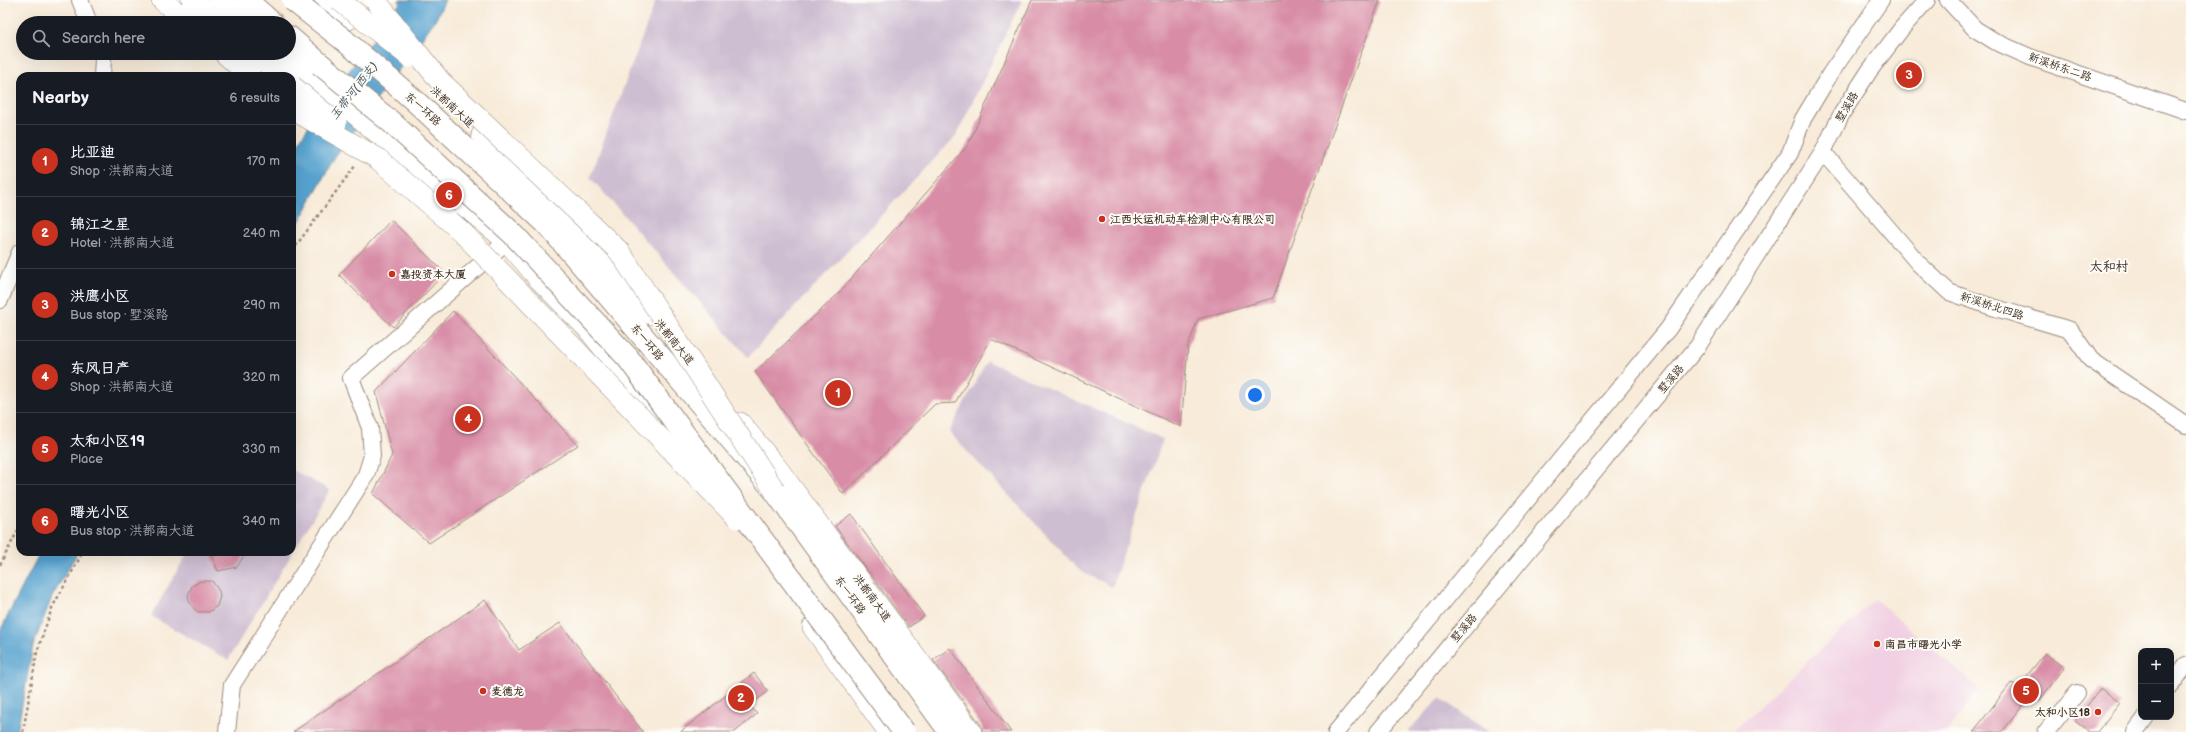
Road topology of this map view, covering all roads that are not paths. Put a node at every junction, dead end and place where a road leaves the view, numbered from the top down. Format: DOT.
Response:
graph roads {
  1 [pos="80,0"];
  2 [pos="162,0"];
  3 [pos="192,0"];
  4 [pos="219,0"];
  5 [pos="246,0"];
  6 [pos="292,0"];
  7 [pos="325,0"];
  8 [pos="339,0"];
  9 [pos="375,0"];
  10 [pos="1880,0"];
  11 [pos="1927,0"];
  12 [pos="1948,0"];
  13 [pos="86,16"];
  14 [pos="181,16"];
  15 [pos="211,16"];
  16 [pos="238,16"];
  17 [pos="264,16"];
  18 [pos="296,43"];
  19 [pos="103,60"];
  20 [pos="232,60"];
  21 [pos="262,60"];
  22 [pos="287,60"];
  23 [pos="102,72"];
  24 [pos="245,72"];
  25 [pos="276,72"];
  26 [pos="295,72"];
  27 [pos="301,81"];
  28 [pos="437,85"];
  29 [pos="296,111"];
  30 [pos="2186,111"];
  31 [pos="1823,152"];
  32 [pos="367,161"];
  33 [pos="507,242"];
  34 [pos="16,262"];
  35 [pos="0,300"];
  36 [pos="2186,425"];
  37 [pos="775,491"];
  38 [pos="781,564"];
  39 [pos="2186,665"];
  40 [pos="2174,680"];
  41 [pos="2077,693"];
  42 [pos="2144,720"];
  43 [pos="227,732"];
  44 [pos="889,732"];
  45 [pos="904,732"];
  46 [pos="950,732"];
  47 [pos="971,732"];
  48 [pos="1336,732"];
  49 [pos="1378,732"];
  50 [pos="2046,732"];
  51 [pos="2134,732"];
  1 -- 13 [label="street"];
  2 -- 14 [label="main road"];
  3 -- 15 [label="main road"];
  4 -- 16 [label="main road"];
  5 -- 17 [label="highway"];
  6 -- 37 [label="highway, 东一环路, bridge"];
  7 -- 28 [label="main road, 洪都南大道"];
  8 -- 28 [label="main road, bridge"];
  9 -- 28 [label="main road, bridge"];
  10 -- 48 [label="street"];
  11 -- 31 [label="street, 墅溪路"];
  12 -- 30 [label="street, 新溪桥东二路"];
  18 -- 38 [label="highway, bridge"];
  19 -- 23 [label="street"];
  20 -- 24 [label="main road"];
  21 -- 25 [label="main road"];
  22 -- 26 [label="main road"];
  27 -- 32 [label="main road, bridge"];
  27 -- 33 [label="main road"];
  28 -- 37 [label="main road, bridge"];
  28 -- 47 [label="main road, 洪都南大道"];
  29 -- 32 [label="main road, bridge"];
  31 -- 36 [label="street, 新溪桥北四路"];
  31 -- 49 [label="street, 墅溪路"];
  32 -- 38 [label="main road, bridge"];
  33 -- 43 [label="street"];
  33 -- 44 [label="main road"];
  34 -- 35 [label="street"];
  37 -- 46 [label="highway, 东一环路"];
  38 -- 45 [label="highway, bridge"];
  39 -- 40 [label="street"];
  41 -- 50 [label="street"];
  42 -- 51 [label="street"];
}
